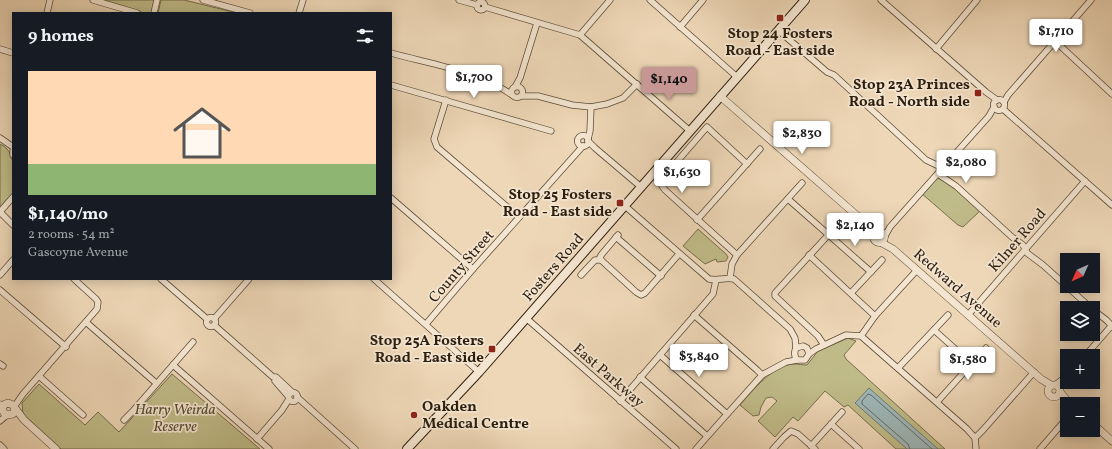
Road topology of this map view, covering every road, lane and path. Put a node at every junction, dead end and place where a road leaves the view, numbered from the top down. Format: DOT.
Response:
graph roads {
  1 [pos="50,0"];
  2 [pos="93,0"];
  3 [pos="158,0"];
  4 [pos="203,0"];
  5 [pos="303,0"];
  6 [pos="459,0"];
  7 [pos="610,0"];
  8 [pos="650,0"];
  9 [pos="704,0"];
  10 [pos="805,0"];
  11 [pos="880,0"];
  12 [pos="977,0"];
  13 [pos="1091,0"];
  14 [pos="482,3"];
  15 [pos="47,12"];
  16 [pos="134,12"];
  17 [pos="154,12"];
  18 [pos="246,12"];
  19 [pos="299,12"];
  20 [pos="537,22"];
  21 [pos="680,27"];
  22 [pos="778,31"];
  23 [pos="580,35"];
  24 [pos="1055,41"];
  25 [pos="0,49"];
  26 [pos="936,49"];
  27 [pos="12,53"];
  28 [pos="392,53"];
  29 [pos="737,77"];
  30 [pos="637,84"];
  31 [pos="392,85"];
  32 [pos="517,91"];
  33 [pos="1112,94"];
  34 [pos="720,96"];
  35 [pos="446,100"];
  36 [pos="999,105"];
  37 [pos="591,107"];
  38 [pos="551,130"];
  39 [pos="590,131"];
  40 [pos="690,131"];
  41 [pos="582,135"];
  42 [pos="2,140"];
  43 [pos="585,143"];
  44 [pos="12,145"];
  45 [pos="760,149"];
  46 [pos="12,151"];
  47 [pos="747,164"];
  48 [pos="943,168"];
  49 [pos="938,174"];
  50 [pos="1085,181"];
  51 [pos="802,183"];
  52 [pos="641,187"];
  53 [pos="12,198"];
  54 [pos="788,198"];
  55 [pos="392,199"];
  56 [pos="1112,205"];
  57 [pos="625,206"];
  58 [pos="0,212"];
  59 [pos="519,217"];
  60 [pos="697,220"];
  61 [pos="842,220"];
  62 [pos="12,224"];
  63 [pos="828,235"];
  64 [pos="881,236"];
  65 [pos="1025,249"];
  66 [pos="680,254"];
  67 [pos="809,255"];
  68 [pos="737,256"];
  69 [pos="601,260"];
  70 [pos="882,260"];
  71 [pos="12,261"];
  72 [pos="473,269"];
  73 [pos="917,270"];
  74 [pos="871,272"];
  75 [pos="0,275"];
  76 [pos="581,275"];
  77 [pos="660,276"];
  78 [pos="730,278"];
  79 [pos="75,280"];
  80 [pos="162,280"];
  81 [pos="248,280"];
  82 [pos="375,280"];
  83 [pos="716,280"];
  84 [pos="0,290"];
  85 [pos="851,294"];
  86 [pos="1083,301"];
  87 [pos="694,315"];
  88 [pos="948,315"];
  89 [pos="968,315"];
  90 [pos="875,316"];
  91 [pos="1100,316"];
  92 [pos="526,318"];
  93 [pos="207,319"];
  94 [pos="214,319"];
  95 [pos="87,323"];
  96 [pos="426,324"];
  97 [pos="214,325"];
  98 [pos="1112,326"];
  99 [pos="934,330"];
  100 [pos="860,336"];
  101 [pos="795,338"];
  102 [pos="194,342"];
  103 [pos="824,345"];
  104 [pos="66,347"];
  105 [pos="986,348"];
  106 [pos="1091,349"];
  107 [pos="795,350"];
  108 [pos="806,350"];
  109 [pos="660,355"];
  110 [pos="797,360"];
  111 [pos="786,362"];
  112 [pos="972,364"];
  113 [pos="173,365"];
  114 [pos="898,368"];
  115 [pos="479,372"];
  116 [pos="1034,372"];
  117 [pos="762,375"];
  118 [pos="39,376"];
  119 [pos="640,377"];
  120 [pos="156,383"];
  121 [pos="1060,384"];
  122 [pos="1055,390"];
  123 [pos="1062,397"];
  124 [pos="292,398"];
  125 [pos="0,400"];
  126 [pos="620,401"];
  127 [pos="937,402"];
  128 [pos="447,407"];
  129 [pos="7,409"];
  130 [pos="842,412"];
  131 [pos="727,414"];
  132 [pos="83,415"];
  133 [pos="124,420"];
  134 [pos="0,421"];
  135 [pos="831,424"];
  136 [pos="1060,426"];
  137 [pos="1100,430"];
  138 [pos="707,436"];
  139 [pos="975,438"];
  140 [pos="257,439"];
  141 [pos="1112,441"];
  142 [pos="0,445"];
  143 [pos="813,447"];
  144 [pos="4,449"];
  145 [pos="56,449"];
  146 [pos="269,449"];
  147 [pos="355,449"];
  148 [pos="407,449"];
  149 [pos="413,449"];
  150 [pos="676,449"];
  151 [pos="696,449"];
  152 [pos="773,449"];
  153 [pos="859,449"];
  154 [pos="976,449"];
  155 [pos="1040,449"];
  1 -- 15 [label="street"];
  2 -- 16 [label="street"];
  3 -- 17 [label="street"];
  4 -- 18 [label="street"];
  5 -- 19 [label="street"];
  6 -- 14 [label="street"];
  7 -- 23 [label="street"];
  8 -- 21 [label="street"];
  9 -- 21 [label="street"];
  10 -- 22 [label="main road, Fosters Road"];
  11 -- 26 [label="street"];
  12 -- 26 [label="street"];
  13 -- 24 [label="street"];
  14 -- 20 [label="street"];
  20 -- 23 [label="street"];
  20 -- 32 [label="street"];
  21 -- 29 [label="street"];
  22 -- 29 [label="main road, Fosters Road"];
  22 -- 48 [label="street"];
  23 -- 30 [label="street"];
  24 -- 33 [label="street"];
  24 -- 36 [label="street"];
  25 -- 27 [label="street"];
  26 -- 36 [label="street"];
  28 -- 32 [label="street"];
  29 -- 34 [label="main road, Fosters Road"];
  30 -- 37 [label="street"];
  30 -- 40 [label="street"];
  31 -- 35 [label="street"];
  32 -- 37 [label="street"];
  34 -- 40 [label="main road, Fosters Road"];
  34 -- 64 [label="street, Redward Avenue"];
  35 -- 38 [label="street"];
  35 -- 59 [label="street"];
  36 -- 48 [label="street"];
  36 -- 50 [label="street"];
  37 -- 39 [label="street"];
  39 -- 41 [label="street"];
  39 -- 43 [label="street"];
  40 -- 52 [label="main road, Fosters Road"];
  41 -- 43 [label="street"];
  41 -- 43 [label="street"];
  42 -- 44 [label="street"];
  42 -- 46 [label="street"];
  43 -- 52 [label="street"];
  43 -- 59 [label="street, County Street"];
  45 -- 47 [label="street"];
  47 -- 60 [label="street"];
  47 -- 60 [label="street"];
  48 -- 49 [label="street"];
  49 -- 64 [label="street"];
  49 -- 65 [label="street"];
  50 -- 56 [label="street"];
  50 -- 65 [label="street, Kilner Road"];
  51 -- 54 [label="street"];
  52 -- 57 [label="main road, Fosters Road"];
  53 -- 58 [label="street"];
  54 -- 63 [label="street"];
  54 -- 68 [label="street"];
  55 -- 72 [label="street"];
  57 -- 66 [label="street"];
  57 -- 92 [label="main road, Fosters Road"];
  58 -- 62 [label="street"];
  59 -- 72 [label="street, County Street"];
  60 -- 68 [label="street"];
  61 -- 63 [label="street"];
  63 -- 67 [label="street"];
  63 -- 74 [label="street"];
  64 -- 73 [label="street, Redward Avenue"];
  65 -- 86 [label="street"];
  65 -- 89 [label="street, Kilner Road"];
  66 -- 77 [label="street"];
  66 -- 83 [label="street"];
  67 -- 85 [label="street"];
  67 -- 103 [label="street"];
  68 -- 78 [label="street"];
  69 -- 76 [label="street"];
  69 -- 77 [label="street"];
  69 -- 77 [label="street"];
  70 -- 74 [label="street"];
  71 -- 75 [label="street"];
  72 -- 96 [label="street, County Street"];
  73 -- 89 [label="street, Redward Avenue"];
  73 -- 90 [label="street"];
  74 -- 85 [label="street"];
  78 -- 83 [label="street"];
  78 -- 101 [label="street"];
  79 -- 95 [label="street"];
  80 -- 93 [label="street"];
  81 -- 94 [label="street"];
  82 -- 96 [label="street"];
  83 -- 87 [label="street"];
  84 -- 104 [label="street"];
  85 -- 90 [label="street"];
  87 -- 109 [label="street"];
  87 -- 117 [label="street"];
  88 -- 99 [label="street"];
  89 -- 116 [label="street, Redward Avenue"];
  90 -- 100 [label="street"];
  91 -- 98 [label="street"];
  92 -- 115 [label="main road, Fosters Road"];
  92 -- 126 [label="street, East Parkway"];
  93 -- 94 [label="street"];
  93 -- 97 [label="street"];
  94 -- 97 [label="street"];
  95 -- 104 [label="street"];
  95 -- 120 [label="street"];
  96 -- 115 [label="street"];
  97 -- 124 [label="street"];
  98 -- 106 [label="street"];
  99 -- 112 [label="street"];
  99 -- 114 [label="street"];
  100 -- 103 [label="street"];
  100 -- 114 [label="street"];
  101 -- 107 [label="street"];
  101 -- 108 [label="street"];
  102 -- 113 [label="street"];
  103 -- 108 [label="street"];
  104 -- 118 [label="street"];
  105 -- 112 [label="street"];
  107 -- 108 [label="street"];
  107 -- 110 [label="street"];
  107 -- 111 [label="street"];
  108 -- 110 [label="street"];
  109 -- 119 [label="street"];
  109 -- 131 [label="street"];
  110 -- 111 [label="street"];
  111 -- 117 [label="street"];
  112 -- 127 [label="street"];
  113 -- 120 [label="street"];
  113 -- 140 [label="street"];
  114 -- 127 [label="street"];
  115 -- 128 [label="main road, Fosters Road"];
  116 -- 122 [label="street, Redward Avenue"];
  116 -- 139 [label="street"];
  117 -- 131 [label="street"];
  118 -- 129 [label="street"];
  118 -- 132 [label="street"];
  119 -- 126 [label="street"];
  119 -- 138 [label="street"];
  120 -- 133 [label="street"];
  121 -- 122 [label="street"];
  122 -- 123 [label="street, Redward Avenue"];
  124 -- 140 [label="street"];
  124 -- 147 [label="street"];
  125 -- 129 [label="street"];
  126 -- 150 [label="street, East Parkway"];
  127 -- 139 [label="street"];
  128 -- 148 [label="main road, Fosters Road"];
  128 -- 149 [label="main road, Fosters Road"];
  129 -- 134 [label="street"];
  129 -- 145 [label="street"];
  130 -- 135 [label="street"];
  131 -- 138 [label="street"];
  135 -- 143 [label="street"];
  135 -- 153 [label="street"];
  136 -- 155 [label="street"];
  137 -- 141 [label="street"];
  138 -- 151 [label="street"];
  139 -- 154 [label="street"];
  140 -- 146 [label="street"];
  142 -- 144 [label="street"];
  143 -- 152 [label="street"];
}
